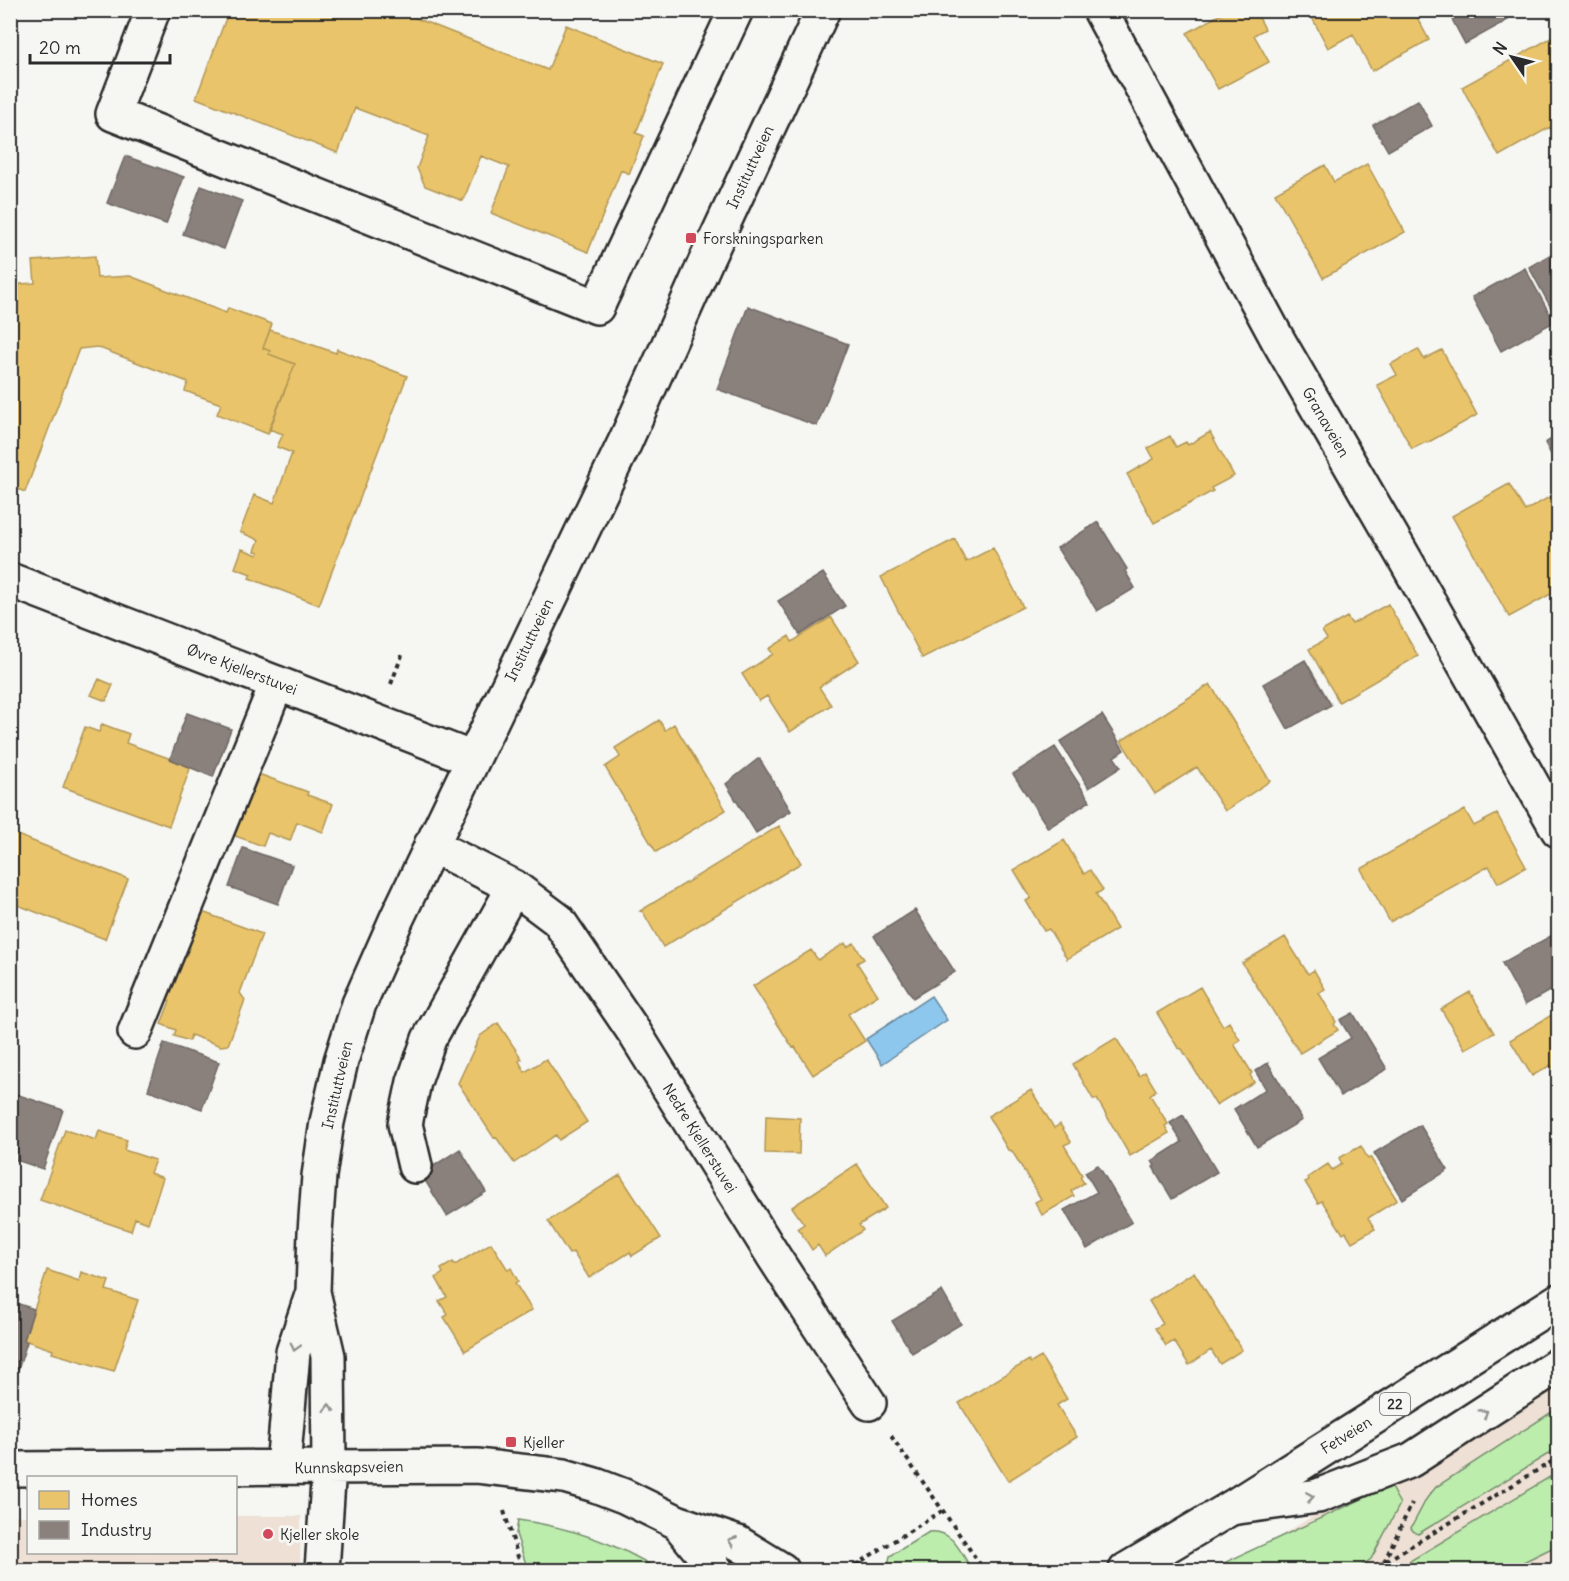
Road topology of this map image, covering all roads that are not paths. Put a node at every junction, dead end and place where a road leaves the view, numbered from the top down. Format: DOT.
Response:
graph roads {
  1 [pos="153,10"];
  2 [pos="736,10"];
  3 [pos="823,10"];
  4 [pos="1100,10"];
  5 [pos="10,580"];
  6 [pos="277,683"];
  7 [pos="473,759"];
  8 [pos="1558,830"];
  9 [pos="431,845"];
  10 [pos="514,887"];
  11 [pos="135,1032"];
  12 [pos="415,1166"];
  13 [pos="313,1292"];
  14 [pos="1558,1301"];
  15 [pos="1558,1365"];
  16 [pos="869,1403"];
  17 [pos="283,1467"];
  18 [pos="329,1467"];
  19 [pos="10,1469"];
  20 [pos="1231,1508"];
  21 [pos="677,1522"];
  22 [pos="322,1570"];
  23 [pos="716,1570"];
  24 [pos="782,1570"];
  25 [pos="1130,1570"];
  1 -- 2 [label="main road"];
  3 -- 7 [label="main road, Instituttveien"];
  4 -- 8 [label="main road, Granaveien"];
  5 -- 6 [label="main road, Øvre Kjellerstuvei"];
  6 -- 7 [label="main road, Øvre Kjellerstuvei"];
  6 -- 11 [label="main road"];
  7 -- 9 [label="main road, Instituttveien"];
  9 -- 10 [label="main road, Nedre Kjellerstuvei"];
  9 -- 13 [label="main road, Instituttveien"];
  10 -- 12 [label="main road"];
  10 -- 16 [label="main road, Nedre Kjellerstuvei"];
  13 -- 17 [label="main road, Instituttveien, one-way"];
  18 -- 13 [label="main road, Instituttveien, one-way"];
  14 -- 20 [label="main road, Fetveien / 22"];
  20 -- 15 [label="main road, one-way"];
  17 -- 18 [label="main road, Kunnskapsveien"];
  17 -- 19 [label="main road, Kunnskapsveien"];
  18 -- 21 [label="main road, Kunnskapsveien"];
  18 -- 22 [label="main road"];
  20 -- 25 [label="main road, Fetveien / 22"];
  21 -- 23 [label="main road, Kunnskapsveien"];
  24 -- 21 [label="main road, Kunnskapsveien, one-way"];
}
